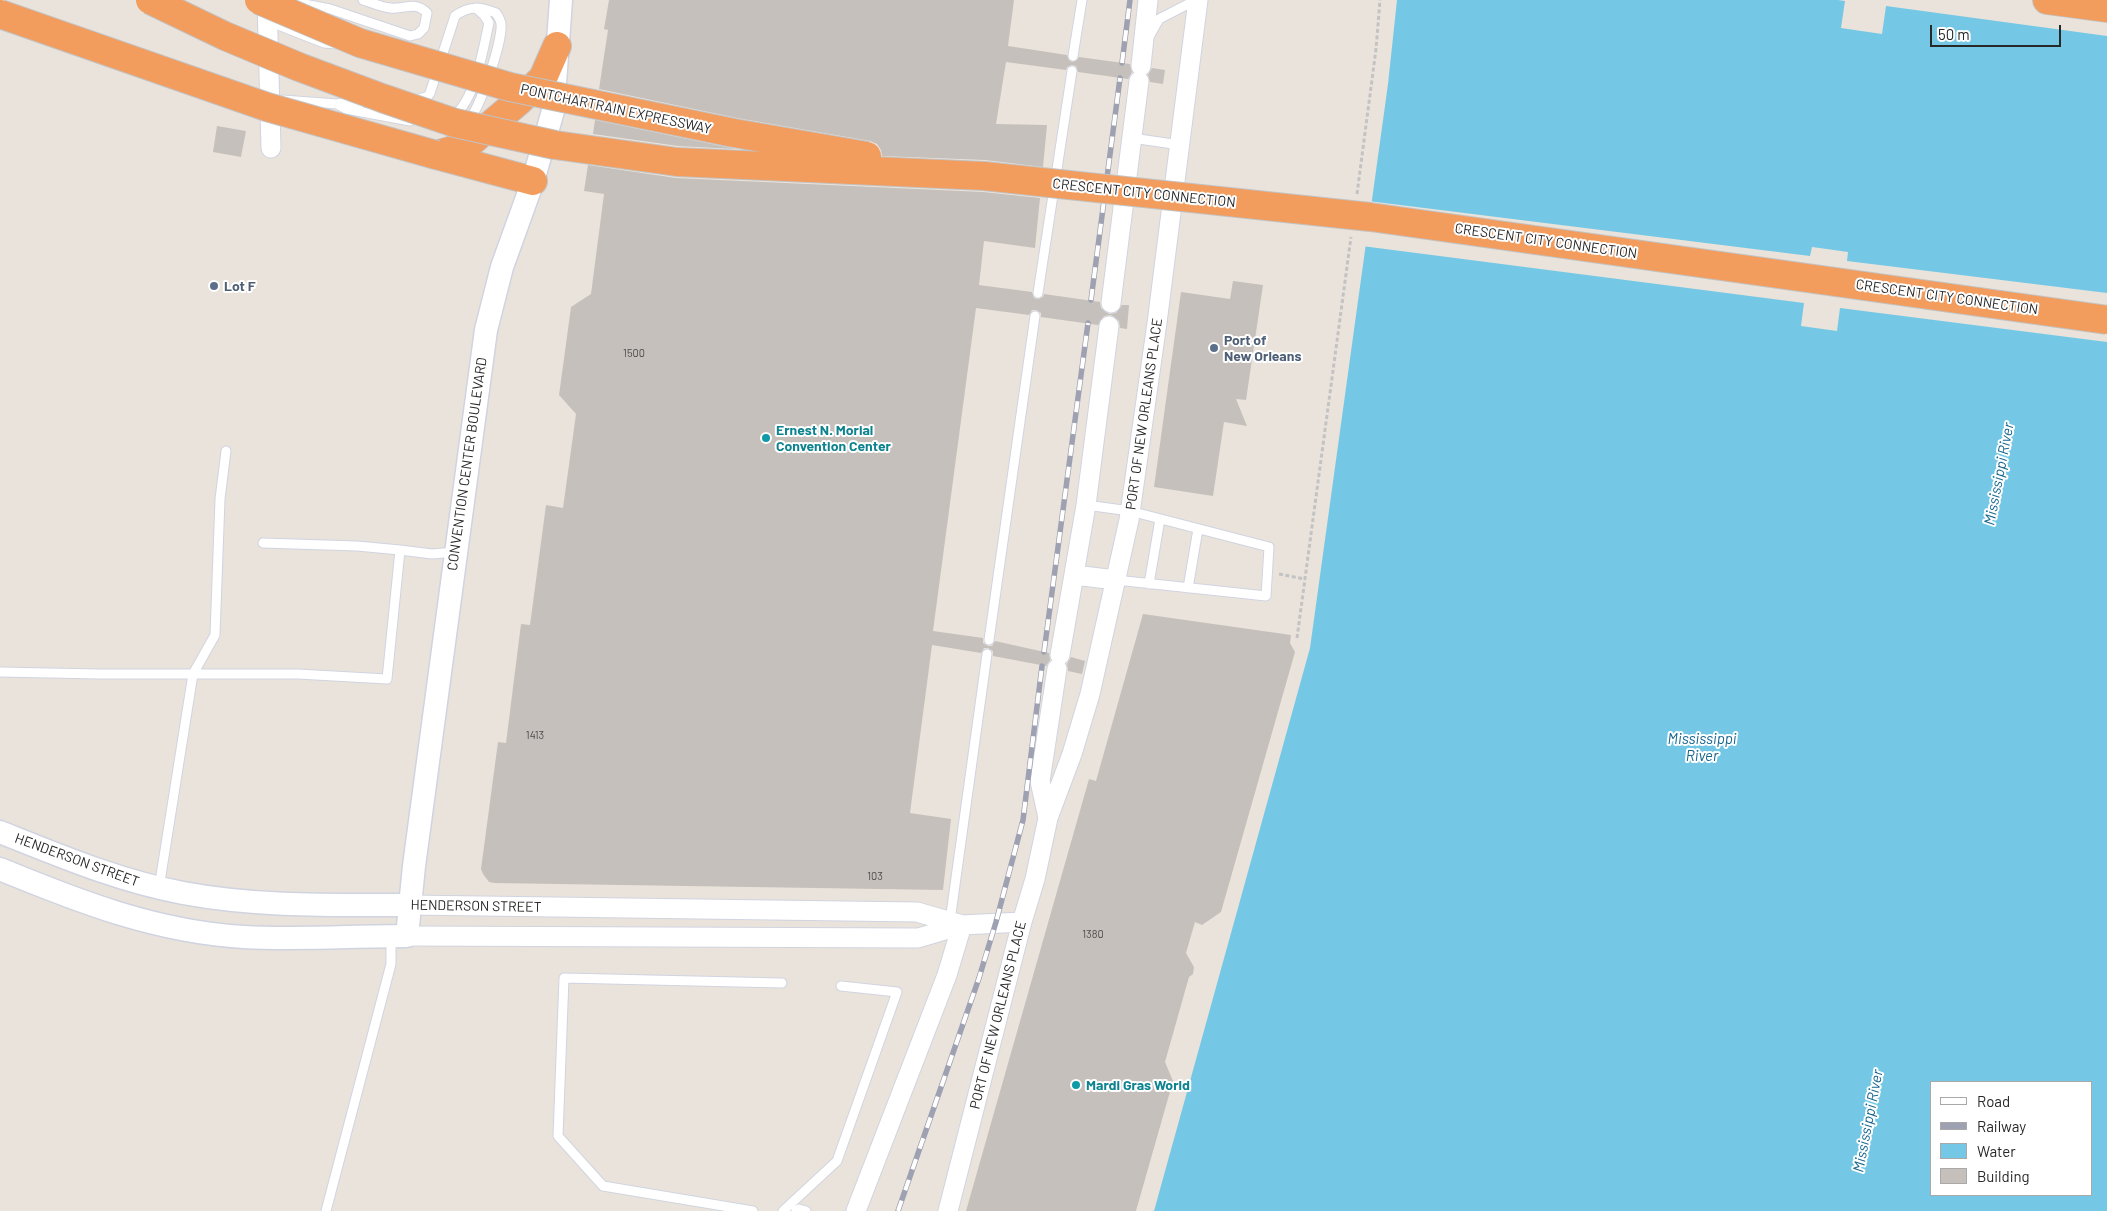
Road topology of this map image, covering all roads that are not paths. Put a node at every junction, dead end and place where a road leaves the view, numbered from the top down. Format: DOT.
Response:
graph roads {
  1 [pos="150,0"];
  2 [pos="267,0"];
  3 [pos="276,0"];
  4 [pos="363,0"];
  5 [pos="561,0"];
  6 [pos="1082,0"];
  7 [pos="1148,0"];
  8 [pos="1197,0"];
  9 [pos="2047,0"];
  10 [pos="476,8"];
  11 [pos="2107,8"];
  12 [pos="263,11"];
  13 [pos="0,14"];
  14 [pos="268,46"];
  15 [pos="557,46"];
  16 [pos="1143,46"];
  17 [pos="1073,56"];
  18 [pos="441,62"];
  19 [pos="1072,71"];
  20 [pos="270,99"];
  21 [pos="338,104"];
  22 [pos="1132,138"];
  23 [pos="1180,145"];
  24 [pos="271,148"];
  25 [pos="436,155"];
  26 [pos="984,176"];
  27 [pos="533,181"];
  28 [pos="1038,293"];
  29 [pos="1111,303"];
  30 [pos="1035,316"];
  31 [pos="2107,320"];
  32 [pos="1109,326"];
  33 [pos="226,451"];
  34 [pos="1086,505"];
  35 [pos="1130,511"];
  36 [pos="1160,519"];
  37 [pos="1198,529"];
  38 [pos="263,543"];
  39 [pos="400,550"];
  40 [pos="455,552"];
  41 [pos="1074,575"];
  42 [pos="1116,580"];
  43 [pos="1149,584"];
  44 [pos="1188,588"];
  45 [pos="989,640"];
  46 [pos="987,654"];
  47 [pos="0,672"];
  48 [pos="194,674"];
  49 [pos="1048,818"];
  50 [pos="0,832"];
  51 [pos="0,869"];
  52 [pos="159,888"];
  53 [pos="409,905"];
  54 [pos="801,911"];
  55 [pos="1022,922"];
  56 [pos="956,923"];
  57 [pos="399,936"];
  58 [pos="801,937"];
  59 [pos="782,983"];
  60 [pos="841,986"];
  61 [pos="326,1211"];
  62 [pos="753,1211"];
  63 [pos="783,1211"];
  64 [pos="796,1211"];
  65 [pos="806,1211"];
  66 [pos="856,1211"];
  67 [pos="948,1211"];
  1 -- 26 [label="highway, bridge"];
  2 -- 12 [label="street"];
  3 -- 4 [label="lane"];
  5 -- 15 [label="street, CONVENTION CENTER BOULEVARD"];
  6 -- 17 [label="lane"];
  7 -- 16 [label="street"];
  8 -- 16 [label="lane"];
  8 -- 23 [label="street, PORT OF NEW ORLEANS PLACE"];
  9 -- 11 [label="highway"];
  10 -- 18 [label="lane"];
  10 -- 21 [label="lane"];
  10 -- 21 [label="lane"];
  12 -- 14 [label="street"];
  12 -- 18 [label="lane"];
  12 -- 26 [label="highway, PONTCHARTRAIN EXPRESSWAY, bridge"];
  13 -- 25 [label="highway, bridge"];
  14 -- 18 [label="lane"];
  14 -- 20 [label="street"];
  15 -- 25 [label="highway"];
  15 -- 27 [label="street, CONVENTION CENTER BOULEVARD"];
  16 -- 22 [label="street"];
  19 -- 28 [label="lane"];
  20 -- 21 [label="lane"];
  20 -- 24 [label="street"];
  22 -- 23 [label="lane"];
  22 -- 29 [label="street"];
  23 -- 35 [label="street, PORT OF NEW ORLEANS PLACE"];
  25 -- 27 [label="highway"];
  26 -- 31 [label="highway, CRESCENT CITY CONNECTION, bridge"];
  27 -- 40 [label="street, CONVENTION CENTER BOULEVARD"];
  30 -- 45 [label="lane"];
  32 -- 34 [label="street, PORT OF NEW ORLEANS PLACE"];
  33 -- 48 [label="lane"];
  34 -- 35 [label="lane"];
  34 -- 41 [label="street, PORT OF NEW ORLEANS PLACE"];
  35 -- 36 [label="lane"];
  35 -- 42 [label="street, PORT OF NEW ORLEANS PLACE"];
  36 -- 37 [label="lane"];
  36 -- 43 [label="lane"];
  37 -- 44 [label="lane"];
  37 -- 44 [label="lane"];
  38 -- 39 [label="lane"];
  39 -- 40 [label="lane"];
  39 -- 48 [label="lane"];
  40 -- 53 [label="street, CONVENTION CENTER BOULEVARD"];
  41 -- 42 [label="street"];
  41 -- 49 [label="street, PORT OF NEW ORLEANS PLACE"];
  42 -- 43 [label="lane"];
  42 -- 49 [label="street, PORT OF NEW ORLEANS PLACE"];
  43 -- 44 [label="lane"];
  46 -- 56 [label="lane"];
  47 -- 48 [label="lane"];
  48 -- 52 [label="lane"];
  49 -- 55 [label="street, PORT OF NEW ORLEANS PLACE"];
  50 -- 52 [label="street, HENDERSON STREET"];
  51 -- 57 [label="street, HENDERSON STREET"];
  52 -- 53 [label="street, HENDERSON STREET"];
  53 -- 54 [label="street, HENDERSON STREET"];
  53 -- 57 [label="street, CONVENTION CENTER BOULEVARD"];
  54 -- 56 [label="street, HENDERSON STREET"];
  54 -- 58 [label="street"];
  55 -- 56 [label="street, HENDERSON STREET"];
  55 -- 67 [label="street, PORT OF NEW ORLEANS PLACE"];
  56 -- 58 [label="street, HENDERSON STREET"];
  56 -- 66 [label="street"];
  57 -- 58 [label="street, HENDERSON STREET"];
  57 -- 61 [label="lane"];
  59 -- 62 [label="lane"];
  60 -- 63 [label="lane"];
  64 -- 65 [label="lane"];
}
